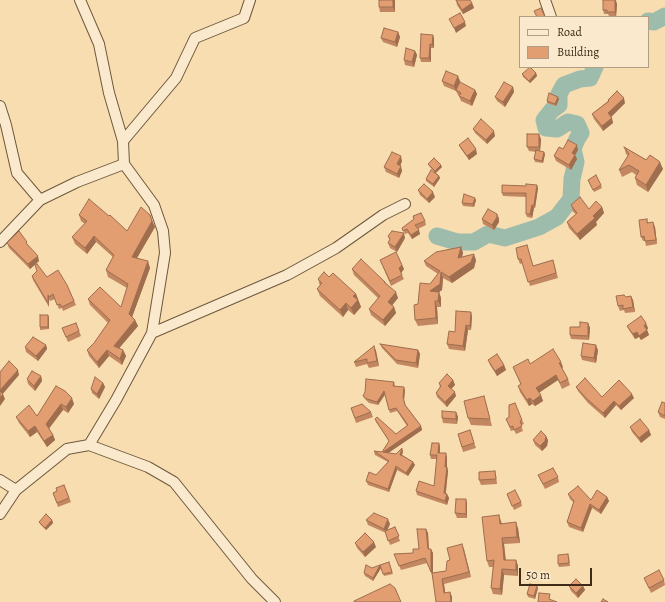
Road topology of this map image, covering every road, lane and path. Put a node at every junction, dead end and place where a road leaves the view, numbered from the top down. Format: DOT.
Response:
graph roads {
  1 [pos="80,0"];
  2 [pos="250,0"];
  3 [pos="545,0"];
  4 [pos="551,16"];
  5 [pos="0,106"];
  6 [pos="123,141"];
  7 [pos="124,164"];
  8 [pos="40,200"];
  9 [pos="405,204"];
  10 [pos="0,242"];
  11 [pos="152,333"];
  12 [pos="89,445"];
  13 [pos="0,480"];
  14 [pos="16,490"];
  15 [pos="0,514"];
  16 [pos="275,602"];
  1 -- 6 [label="street"];
  2 -- 6 [label="street"];
  3 -- 4 [label="street"];
  5 -- 8 [label="street"];
  6 -- 7 [label="street"];
  7 -- 8 [label="street"];
  7 -- 11 [label="street"];
  8 -- 10 [label="street"];
  9 -- 11 [label="street"];
  11 -- 12 [label="street"];
  12 -- 14 [label="street"];
  12 -- 16 [label="street"];
  13 -- 14 [label="street"];
  14 -- 15 [label="street"];
}
